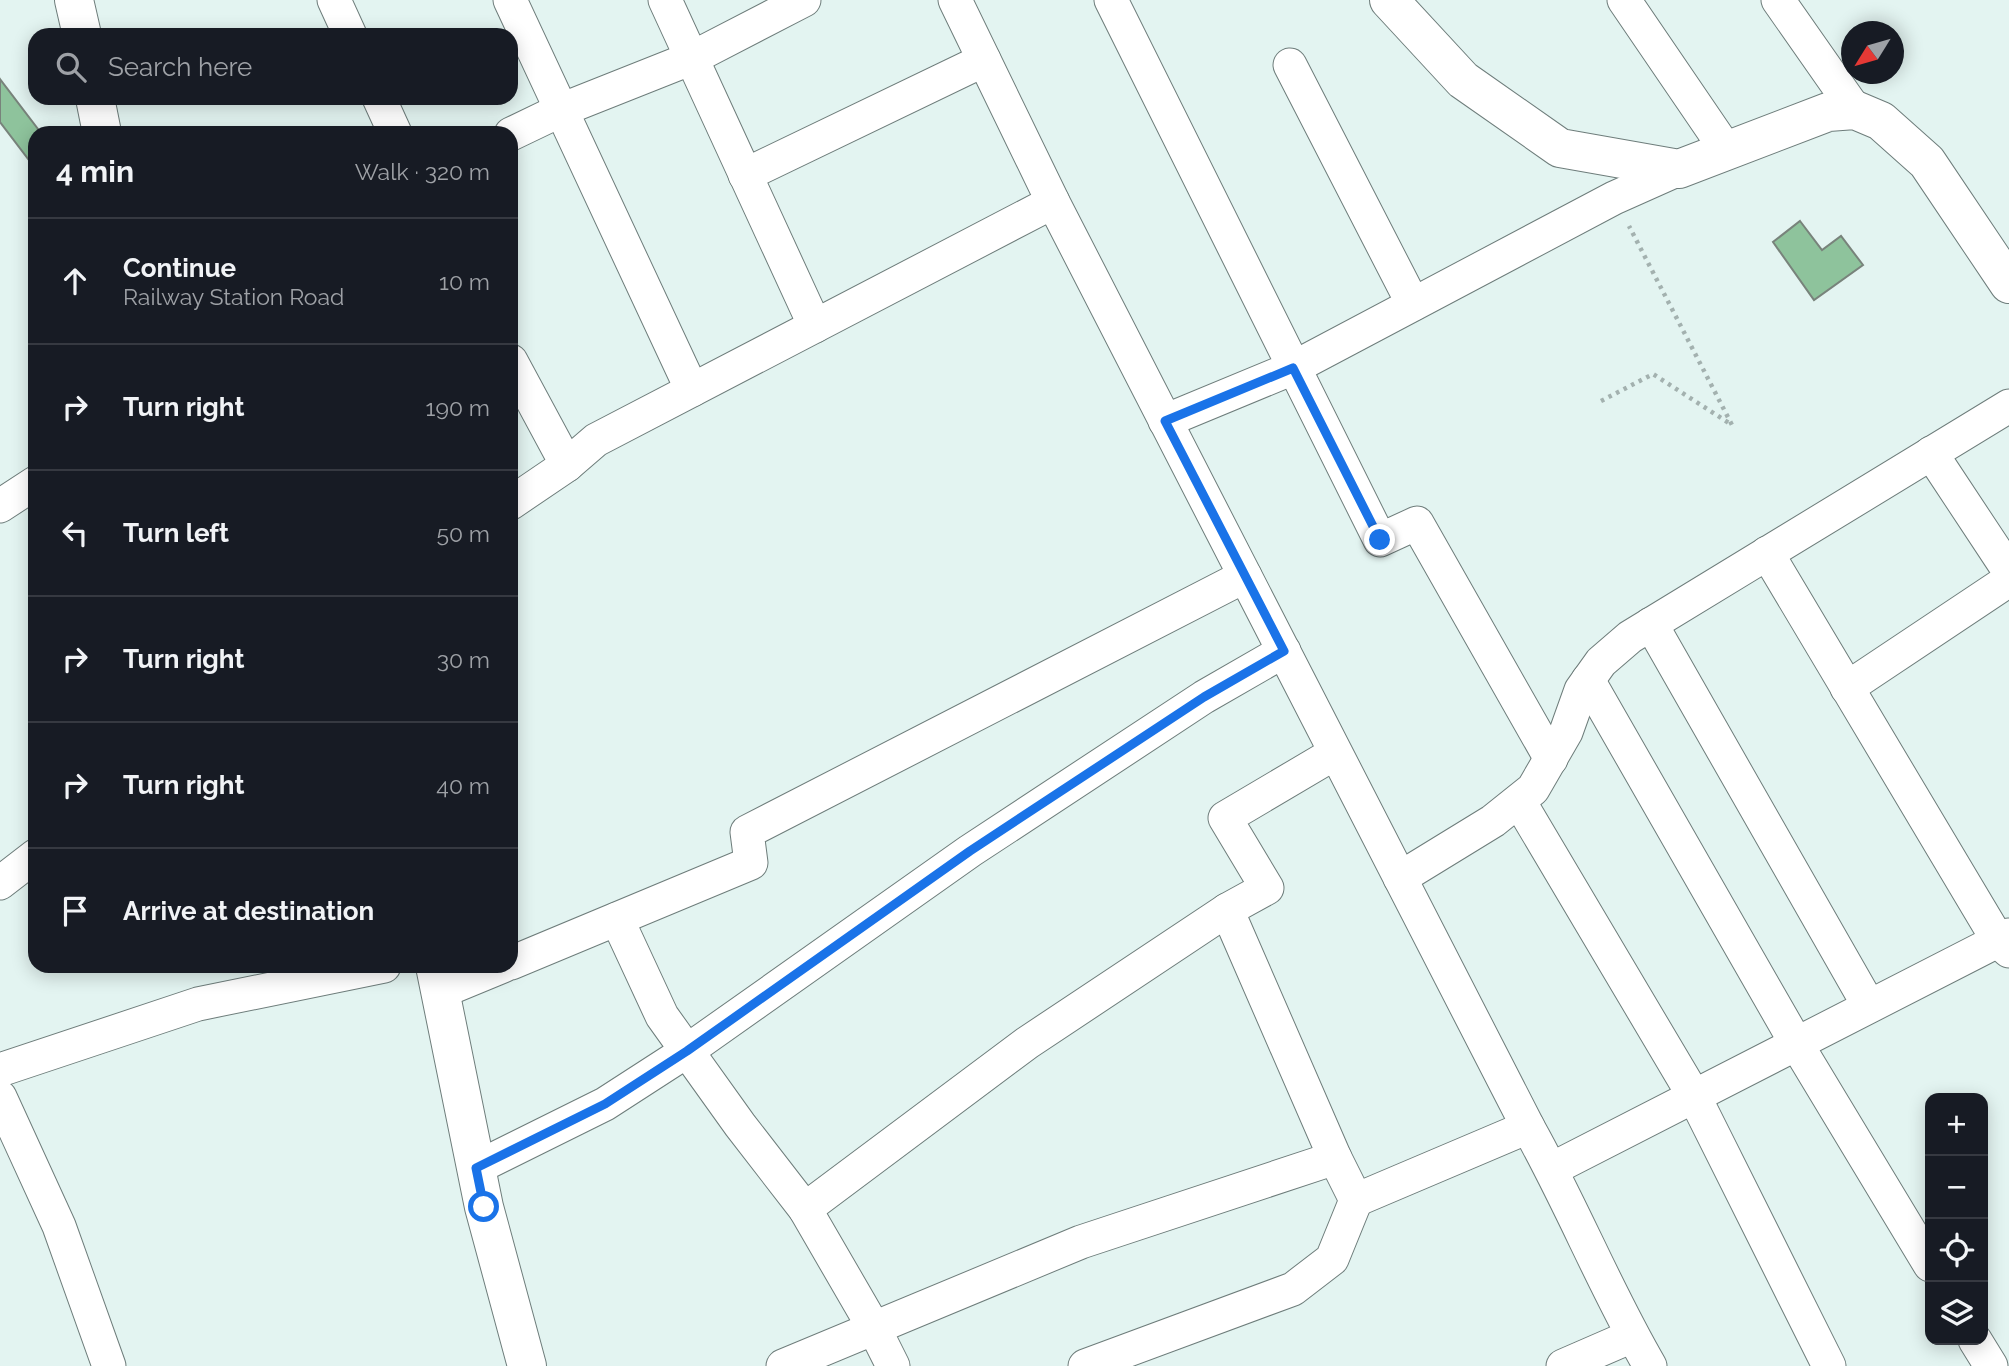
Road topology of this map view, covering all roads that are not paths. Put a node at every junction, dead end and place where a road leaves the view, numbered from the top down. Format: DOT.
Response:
graph roads {
  1 [pos="74,0"];
  2 [pos="334,0"];
  3 [pos="510,0"];
  4 [pos="665,0"];
  5 [pos="804,0"];
  6 [pos="955,0"];
  7 [pos="1111,0"];
  8 [pos="1389,0"];
  9 [pos="1624,0"];
  10 [pos="1778,0"];
  11 [pos="80,28"];
  12 [pos="347,28"];
  13 [pos="691,58"];
  14 [pos="984,60"];
  15 [pos="1290,65"];
  16 [pos="96,105"];
  17 [pos="382,105"];
  18 [pos="561,110"];
  19 [pos="1855,110"];
  20 [pos="100,126"];
  21 [pos="391,126"];
  22 [pos="518,131"];
  23 [pos="1727,151"];
  24 [pos="1679,169"];
  25 [pos="745,175"];
  26 [pos="1053,202"];
  27 [pos="2009,284"];
  28 [pos="1413,304"];
  29 [pos="814,326"];
  30 [pos="1293,368"];
  31 [pos="518,374"];
  32 [pos="692,390"];
  33 [pos="2009,407"];
  34 [pos="1165,421"];
  35 [pos="1931,453"];
  36 [pos="567,466"];
  37 [pos="28,488"];
  38 [pos="518,498"];
  39 [pos="0,506"];
  40 [pos="1766,553"];
  41 [pos="2009,572"];
  42 [pos="1245,576"];
  43 [pos="2009,580"];
  44 [pos="1651,624"];
  45 [pos="1284,651"];
  46 [pos="1588,680"];
  47 [pos="1847,688"];
  48 [pos="1335,753"];
  49 [pos="1551,759"];
  50 [pos="1519,801"];
  51 [pos="28,861"];
  52 [pos="1400,878"];
  53 [pos="0,883"];
  54 [pos="1227,910"];
  55 [pos="617,919"];
  56 [pos="2006,943"];
  57 [pos="518,960"];
  58 [pos="322,973"];
  59 [pos="467,973"];
  60 [pos="295,976"];
  61 [pos="437,979"];
  62 [pos="1870,1006"];
  63 [pos="1796,1043"];
  64 [pos="687,1051"];
  65 [pos="0,1070"];
  66 [pos="1694,1096"];
  67 [pos="0,1097"];
  68 [pos="1528,1127"];
  69 [pos="1335,1158"];
  70 [pos="476,1168"];
  71 [pos="1552,1169"];
  72 [pos="1356,1200"];
  73 [pos="805,1209"];
  74 [pos="1925,1257"];
  75 [pos="874,1328"];
  76 [pos="1632,1336"];
  77 [pos="1978,1345"];
  78 [pos="109,1366"];
  79 [pos="527,1366"];
  80 [pos="783,1366"];
  81 [pos="893,1366"];
  82 [pos="1085,1366"];
  83 [pos="1563,1366"];
  84 [pos="1650,1366"];
  85 [pos="1829,1366"];
  86 [pos="1991,1366"];
  1 -- 11 [label="street"];
  2 -- 12 [label="street"];
  3 -- 18 [label="street"];
  4 -- 13 [label="street"];
  5 -- 13 [label="street"];
  6 -- 14 [label="street"];
  7 -- 30 [label="street"];
  8 -- 24 [label="street"];
  9 -- 23 [label="street"];
  10 -- 19 [label="street"];
  13 -- 18 [label="street"];
  13 -- 25 [label="street"];
  14 -- 25 [label="street"];
  14 -- 26 [label="street"];
  15 -- 28 [label="street"];
  16 -- 20 [label="street"];
  17 -- 21 [label="street"];
  18 -- 22 [label="street"];
  18 -- 32 [label="street"];
  19 -- 23 [label="street"];
  19 -- 27 [label="street"];
  23 -- 24 [label="street"];
  24 -- 28 [label="street"];
  25 -- 29 [label="street"];
  26 -- 29 [label="street"];
  26 -- 34 [label="street"];
  28 -- 30 [label="street"];
  29 -- 32 [label="street"];
  30 -- 34 [label="street"];
  30 -- 49 [label="street"];
  31 -- 36 [label="street"];
  32 -- 36 [label="street"];
  33 -- 35 [label="street"];
  34 -- 42 [label="street"];
  35 -- 40 [label="street"];
  35 -- 41 [label="street"];
  36 -- 38 [label="street"];
  37 -- 39 [label="street"];
  40 -- 44 [label="street"];
  40 -- 47 [label="street"];
  42 -- 45 [label="street"];
  42 -- 55 [label="street"];
  43 -- 47 [label="street"];
  44 -- 46 [label="street"];
  44 -- 62 [label="street"];
  45 -- 48 [label="street"];
  45 -- 64 [label="street"];
  46 -- 49 [label="street"];
  46 -- 63 [label="street"];
  47 -- 56 [label="street"];
  48 -- 52 [label="street"];
  48 -- 54 [label="street"];
  49 -- 50 [label="street"];
  50 -- 52 [label="street"];
  50 -- 66 [label="street"];
  51 -- 53 [label="street"];
  52 -- 68 [label="street"];
  54 -- 69 [label="street"];
  54 -- 73 [label="street"];
  55 -- 57 [label="street"];
  55 -- 64 [label="street"];
  56 -- 62 [label="street"];
  58 -- 60 [label="street"];
  59 -- 61 [label="street"];
  60 -- 65 [label="street"];
  61 -- 70 [label="street"];
  62 -- 63 [label="street"];
  63 -- 66 [label="street"];
  63 -- 74 [label="street"];
  64 -- 70 [label="street"];
  64 -- 73 [label="street"];
  66 -- 71 [label="street"];
  66 -- 85 [label="street"];
  67 -- 78 [label="street"];
  68 -- 71 [label="street"];
  68 -- 72 [label="street"];
  69 -- 72 [label="street"];
  69 -- 75 [label="street"];
  70 -- 79 [label="street"];
  71 -- 76 [label="street"];
  72 -- 82 [label="street"];
  73 -- 75 [label="street"];
  75 -- 80 [label="street"];
  75 -- 81 [label="street"];
  76 -- 83 [label="street"];
  76 -- 84 [label="street"];
  77 -- 86 [label="street"];
}
